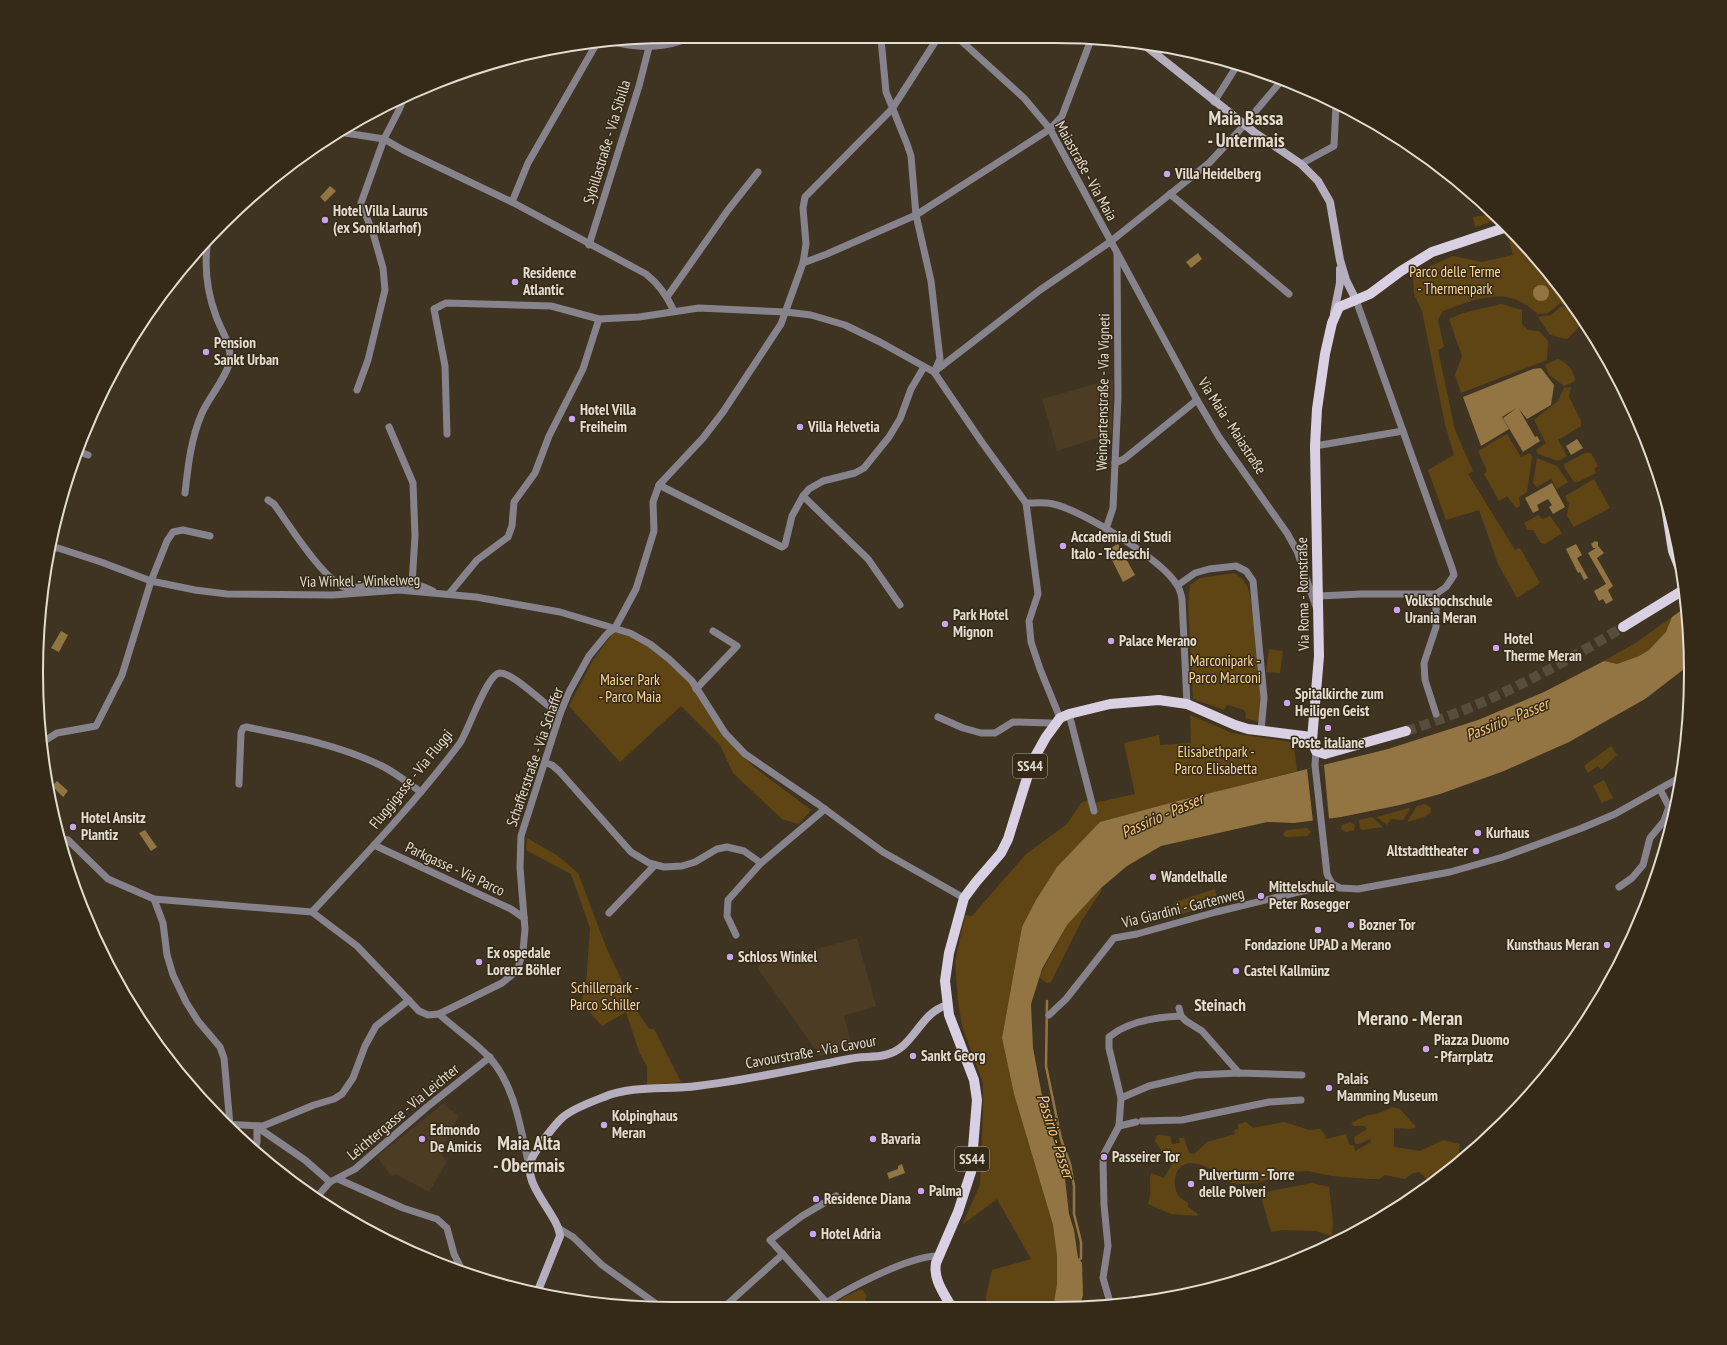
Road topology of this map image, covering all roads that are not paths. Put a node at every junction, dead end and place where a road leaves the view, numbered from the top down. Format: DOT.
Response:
graph roads {
  1 [pos="670,43"];
  2 [pos="881,43"];
  3 [pos="934,43"];
  4 [pos="964,43"];
  5 [pos="1089,44"];
  6 [pos="624,45"];
  7 [pos="649,47"];
  8 [pos="594,48"];
  9 [pos="1150,50"];
  10 [pos="1235,69"];
  11 [pos="1278,84"];
  12 [pos="1214,102"];
  13 [pos="401,105"];
  14 [pos="892,109"];
  15 [pos="1336,110"];
  16 [pos="1241,122"];
  17 [pos="1050,129"];
  18 [pos="348,134"];
  19 [pos="384,140"];
  20 [pos="1301,164"];
  21 [pos="758,172"];
  22 [pos="1170,194"];
  23 [pos="512,202"];
  24 [pos="916,215"];
  25 [pos="1500,227"];
  26 [pos="1110,242"];
  27 [pos="589,245"];
  28 [pos="208,248"];
  29 [pos="1117,254"];
  30 [pos="1340,260"];
  31 [pos="804,263"];
  32 [pos="1289,294"];
  33 [pos="667,297"];
  34 [pos="1356,300"];
  35 [pos="674,311"];
  36 [pos="786,312"];
  37 [pos="1334,315"];
  38 [pos="599,319"];
  39 [pos="924,367"];
  40 [pos="934,372"];
  41 [pos="357,390"];
  42 [pos="1197,400"];
  43 [pos="390,427"];
  44 [pos="1403,431"];
  45 [pos="447,434"];
  46 [pos="1315,448"];
  47 [pos="83,453"];
  48 [pos="88,455"];
  49 [pos="1115,463"];
  50 [pos="659,485"];
  51 [pos="185,493"];
  52 [pos="802,496"];
  53 [pos="268,500"];
  54 [pos="1026,503"];
  55 [pos="1106,529"];
  56 [pos="210,536"];
  57 [pos="55,548"];
  58 [pos="151,581"];
  59 [pos="412,584"];
  60 [pos="1178,586"];
  61 [pos="1679,593"];
  62 [pos="439,594"];
  63 [pos="449,594"];
  64 [pos="1436,594"];
  65 [pos="1318,596"];
  66 [pos="900,605"];
  67 [pos="1319,614"];
  68 [pos="1623,627"];
  69 [pos="615,628"];
  70 [pos="713,632"];
  71 [pos="696,689"];
  72 [pos="1187,704"];
  73 [pos="560,714"];
  74 [pos="1436,714"];
  75 [pos="938,717"];
  76 [pos="1061,719"];
  77 [pos="1261,731"];
  78 [pos="1406,731"];
  79 [pos="1311,736"];
  80 [pos="46,740"];
  81 [pos="1316,751"];
  82 [pos="546,763"];
  83 [pos="1675,781"];
  84 [pos="239,784"];
  85 [pos="1660,789"];
  86 [pos="421,792"];
  87 [pos="825,809"];
  88 [pos="1094,811"];
  89 [pos="65,839"];
  90 [pos="374,845"];
  91 [pos="761,863"];
  92 [pos="655,865"];
  93 [pos="1332,884"];
  94 [pos="1619,887"];
  95 [pos="964,898"];
  96 [pos="154,899"];
  97 [pos="312,912"];
  98 [pos="609,913"];
  99 [pos="524,918"];
  100 [pos="736,935"];
  101 [pos="409,1000"];
  102 [pos="947,1005"];
  103 [pos="1179,1008"];
  104 [pos="439,1014"];
  105 [pos="1050,1015"];
  106 [pos="1183,1019"];
  107 [pos="490,1057"];
  108 [pos="1239,1073"];
  109 [pos="1302,1075"];
  110 [pos="1121,1098"];
  111 [pos="1301,1100"];
  112 [pos="227,1118"];
  113 [pos="234,1125"];
  114 [pos="1119,1126"];
  115 [pos="257,1127"];
  116 [pos="256,1145"];
  117 [pos="530,1166"];
  118 [pos="338,1179"];
  119 [pos="330,1182"];
  120 [pos="319,1193"];
  121 [pos="836,1196"];
  122 [pos="558,1228"];
  123 [pos="783,1254"];
  124 [pos="938,1256"];
  125 [pos="459,1265"];
  126 [pos="539,1288"];
  127 [pos="1109,1300"];
  128 [pos="653,1302"];
  129 [pos="730,1302"];
  130 [pos="826,1302"];
  131 [pos="949,1302"];
  1 -- 7 [label="street"];
  2 -- 14 [label="street"];
  3 -- 14 [label="street, Schafferstraße - Via Schaffer"];
  4 -- 17 [label="street, Maiastraße - Via Maia"];
  5 -- 17 [label="street"];
  6 -- 7 [label="street"];
  7 -- 27 [label="street, Sybillastraße - Via Sibilla"];
  8 -- 23 [label="street"];
  9 -- 12 [label="street"];
  10 -- 12 [label="street"];
  11 -- 16 [label="street"];
  12 -- 16 [label="street"];
  13 -- 19 [label="street"];
  14 -- 24 [label="street"];
  14 -- 31 [label="street, Schafferstraße - Via Schaffer"];
  15 -- 20 [label="street"];
  16 -- 20 [label="street"];
  16 -- 22 [label="street"];
  17 -- 24 [label="street"];
  17 -- 26 [label="street, Maiastraße - Via Maia"];
  18 -- 19 [label="street"];
  19 -- 23 [label="street"];
  19 -- 41 [label="street"];
  20 -- 30 [label="street"];
  21 -- 33 [label="street"];
  22 -- 26 [label="street"];
  22 -- 32 [label="street"];
  23 -- 27 [label="street"];
  24 -- 31 [label="street"];
  24 -- 40 [label="street"];
  25 -- 34 [label="main road"];
  26 -- 29 [label="street, Maiastraße - Via Maia"];
  26 -- 40 [label="street"];
  27 -- 33 [label="street"];
  28 -- 51 [label="street"];
  29 -- 42 [label="street, Via Maia - Maiastraße"];
  29 -- 49 [label="street, Weingartenstraße - Via Vigneti"];
  30 -- 34 [label="street"];
  30 -- 37 [label="street"];
  31 -- 36 [label="street, Schafferstraße - Via Schaffer"];
  33 -- 35 [label="street"];
  34 -- 37 [label="main road"];
  34 -- 44 [label="street"];
  35 -- 36 [label="street"];
  35 -- 38 [label="street"];
  36 -- 39 [label="street"];
  36 -- 50 [label="street, Schafferstraße - Via Schaffer"];
  37 -- 46 [label="main road, Via Roma - Romstraße"];
  38 -- 45 [label="street"];
  38 -- 63 [label="street"];
  39 -- 40 [label="street"];
  39 -- 52 [label="street"];
  40 -- 54 [label="street"];
  42 -- 49 [label="street"];
  42 -- 67 [label="street, Via Maia - Maiastraße"];
  43 -- 59 [label="street"];
  44 -- 46 [label="street"];
  44 -- 64 [label="street"];
  46 -- 65 [label="main road, Via Roma - Romstraße"];
  47 -- 48 [label="street"];
  49 -- 55 [label="street, Weingartenstraße - Via Vigneti"];
  50 -- 52 [label="street"];
  50 -- 69 [label="street, Schafferstraße - Via Schaffer"];
  52 -- 66 [label="street"];
  53 -- 59 [label="street"];
  54 -- 55 [label="street"];
  54 -- 76 [label="street"];
  55 -- 60 [label="street"];
  56 -- 58 [label="street"];
  57 -- 58 [label="street, Via Winkel - Winkelweg"];
  58 -- 62 [label="street, Via Winkel - Winkelweg"];
  58 -- 80 [label="street"];
  59 -- 62 [label="street"];
  60 -- 72 [label="street"];
  60 -- 77 [label="street"];
  61 -- 68 [label="main road"];
  62 -- 63 [label="street, Via Winkel - Winkelweg"];
  63 -- 69 [label="street, Via Winkel - Winkelweg"];
  64 -- 65 [label="street"];
  64 -- 74 [label="street"];
  65 -- 67 [label="main road, Via Roma - Romstraße"];
  67 -- 79 [label="main road, Via Roma - Romstraße"];
  69 -- 71 [label="street, Via Winkel - Winkelweg"];
  69 -- 73 [label="street, Schafferstraße - Via Schaffer"];
  70 -- 71 [label="street"];
  71 -- 87 [label="street, Via Winkel - Winkelweg"];
  72 -- 76 [label="main road"];
  72 -- 77 [label="main road"];
  73 -- 82 [label="street, Schafferstraße - Via Schaffer"];
  73 -- 86 [label="street, Fluggigasse - Via Fluggi"];
  75 -- 76 [label="street"];
  76 -- 88 [label="street"];
  76 -- 95 [label="main road, SS44"];
  77 -- 79 [label="main road"];
  78 -- 81 [label="main road"];
  79 -- 81 [label="main road"];
  81 -- 93 [label="street"];
  82 -- 92 [label="street"];
  82 -- 99 [label="street, Schafferstraße - Via Schaffer"];
  83 -- 85 [label="street"];
  84 -- 86 [label="street"];
  85 -- 93 [label="street"];
  85 -- 94 [label="street"];
  86 -- 90 [label="street, Fluggigasse - Via Fluggi"];
  87 -- 91 [label="street"];
  87 -- 95 [label="street, Via Winkel - Winkelweg"];
  89 -- 96 [label="street"];
  90 -- 97 [label="street, Fluggigasse - Via Fluggi"];
  90 -- 99 [label="street, Parkgasse - Via Parco"];
  91 -- 92 [label="street"];
  91 -- 100 [label="street"];
  92 -- 98 [label="street"];
  93 -- 105 [label="street, Via Giardini - Gartenweg"];
  95 -- 102 [label="main road, SS44"];
  96 -- 97 [label="street"];
  96 -- 112 [label="street"];
  97 -- 101 [label="street"];
  99 -- 104 [label="street, Schafferstraße - Via Schaffer"];
  101 -- 104 [label="street"];
  101 -- 115 [label="street"];
  102 -- 117 [label="street, Cavourstraße - Via Cavour"];
  102 -- 124 [label="main road, SS44"];
  103 -- 106 [label="street"];
  104 -- 107 [label="street"];
  106 -- 108 [label="street"];
  106 -- 110 [label="street"];
  107 -- 117 [label="street"];
  107 -- 118 [label="street, Leichtergasse - Via Leichter"];
  108 -- 109 [label="street"];
  108 -- 110 [label="street"];
  110 -- 114 [label="street"];
  111 -- 114 [label="street"];
  113 -- 115 [label="street"];
  114 -- 127 [label="street"];
  115 -- 116 [label="street"];
  115 -- 119 [label="street"];
  117 -- 122 [label="street"];
  118 -- 119 [label="street, Leichtergasse - Via Leichter"];
  118 -- 125 [label="street"];
  119 -- 120 [label="street, Leichtergasse - Via Leichter"];
  121 -- 123 [label="street"];
  122 -- 126 [label="street"];
  122 -- 128 [label="street"];
  123 -- 129 [label="street"];
  123 -- 130 [label="street"];
  124 -- 130 [label="street"];
  124 -- 131 [label="main road, SS44"];
}
